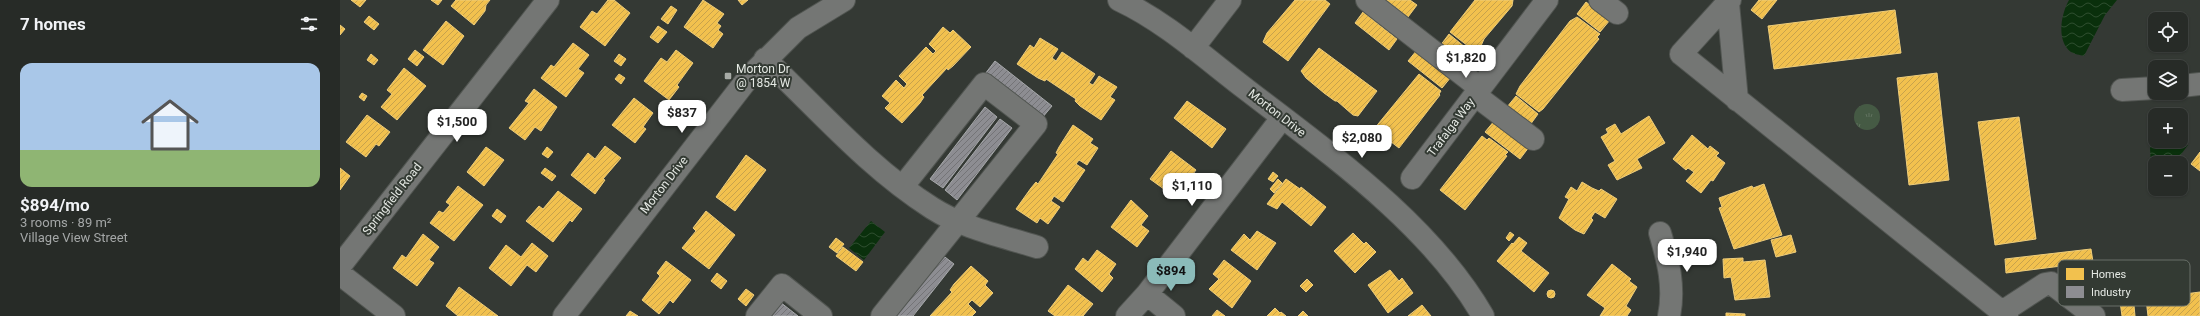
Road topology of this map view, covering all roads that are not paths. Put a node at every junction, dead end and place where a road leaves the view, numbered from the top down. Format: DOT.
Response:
graph roads {
  1 [pos="548,0"];
  2 [pos="844,0"];
  3 [pos="1118,0"];
  4 [pos="1230,0"];
  5 [pos="1367,0"];
  6 [pos="1547,0"];
  7 [pos="1600,0"];
  8 [pos="1729,2"];
  9 [pos="1617,13"];
  10 [pos="1193,48"];
  11 [pos="765,59"];
  12 [pos="2200,84"];
  13 [pos="2188,85"];
  14 [pos="2148,88"];
  15 [pos="2122,90"];
  16 [pos="1478,92"];
  17 [pos="1738,100"];
  18 [pos="1282,118"];
  19 [pos="1533,139"];
  20 [pos="1412,178"];
  21 [pos="903,186"];
  22 [pos="957,221"];
  23 [pos="1660,233"];
  24 [pos="1036,247"];
  25 [pos="340,266"];
  26 [pos="340,274"];
  27 [pos="2058,288"];
  28 [pos="1147,294"];
  29 [pos="2081,306"];
  30 [pos="2004,314"];
  31 [pos="394,316"];
  32 [pos="564,316"];
  33 [pos="757,316"];
  34 [pos="821,316"];
  35 [pos="882,316"];
  36 [pos="1127,316"];
  37 [pos="1174,316"];
  38 [pos="1482,316"];
  39 [pos="1669,316"];
  40 [pos="2094,316"];
  1 -- 25 [label="street, Springfield Road"];
  2 -- 11 [label="street, Morton Drive"];
  3 -- 10 [label="street, Morton Drive"];
  4 -- 10 [label="street"];
  5 -- 16 [label="street"];
  6 -- 16 [label="street, Trafalga Way"];
  7 -- 9 [label="street"];
  8 -- 17 [label="street"];
  8 -- 17 [label="street"];
  10 -- 18 [label="street, Morton Drive"];
  11 -- 21 [label="street"];
  11 -- 32 [label="street, Morton Drive"];
  12 -- 13 [label="street"];
  14 -- 15 [label="street"];
  16 -- 19 [label="street"];
  16 -- 20 [label="street, Trafalga Way"];
  17 -- 30 [label="street"];
  18 -- 28 [label="street"];
  18 -- 38 [label="street, Morton Drive"];
  21 -- 22 [label="street"];
  21 -- 22 [label="street"];
  22 -- 24 [label="street"];
  22 -- 35 [label="street"];
  23 -- 39 [label="street"];
  26 -- 31 [label="street"];
  27 -- 30 [label="street"];
  28 -- 36 [label="street"];
  28 -- 37 [label="street"];
  29 -- 40 [label="street"];
  33 -- 34 [label="street"];
}
